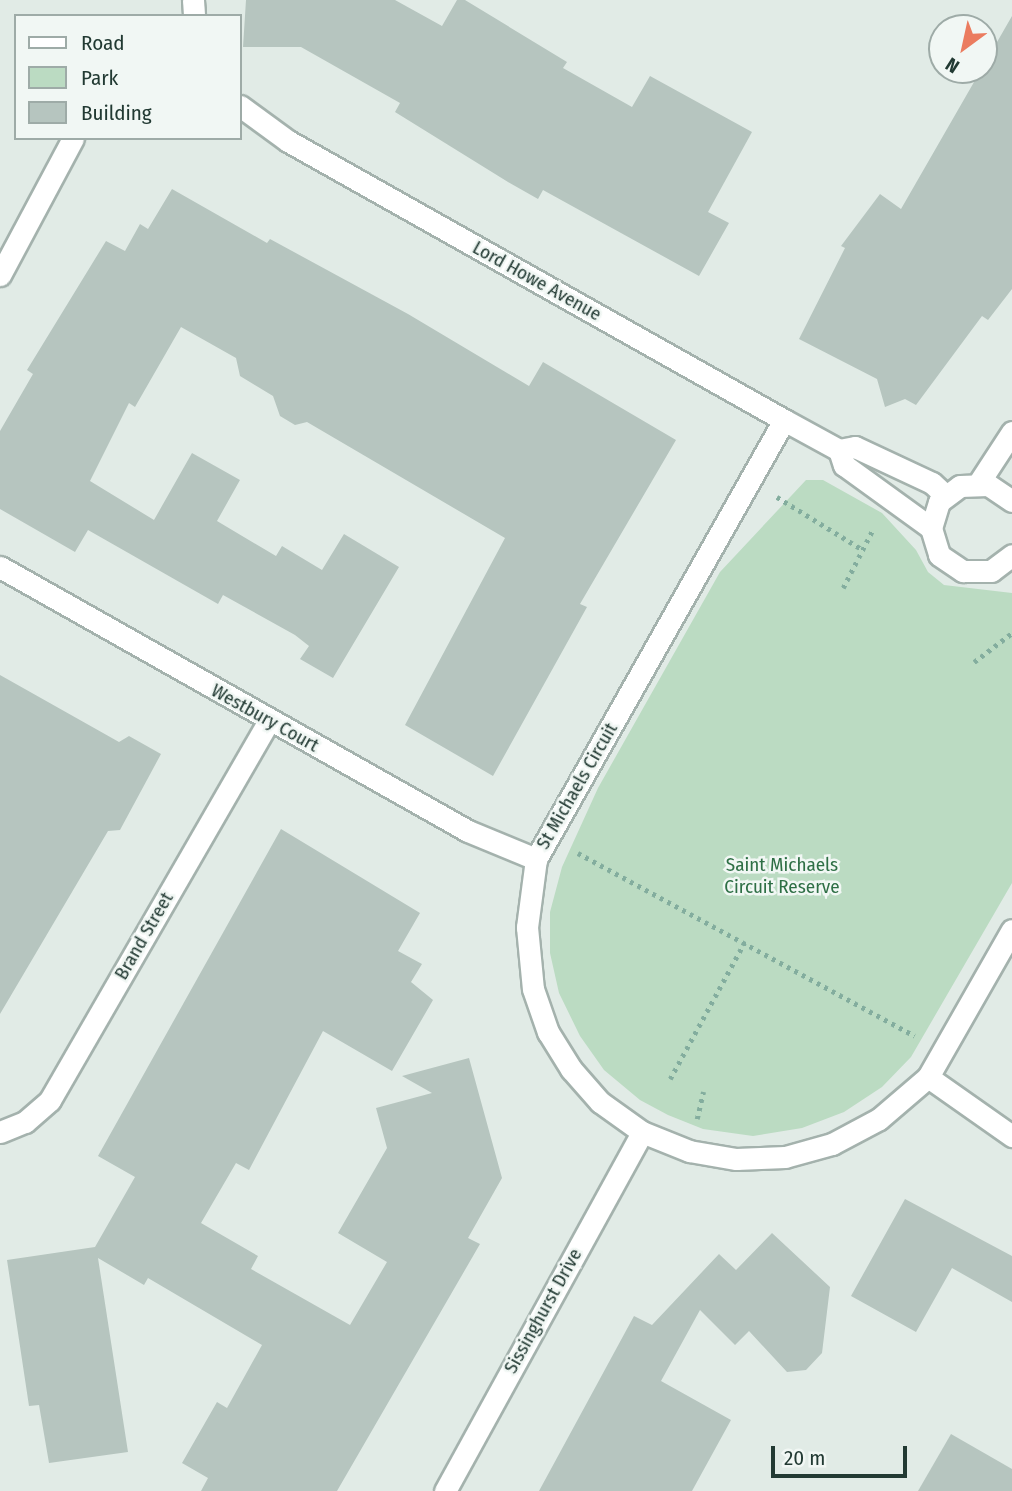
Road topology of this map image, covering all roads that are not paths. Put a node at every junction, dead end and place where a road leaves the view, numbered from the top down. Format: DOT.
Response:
graph roads {
  1 [pos="242,107"];
  2 [pos="72,140"];
  3 [pos="0,275"];
  4 [pos="784,420"];
  5 [pos="1012,432"];
  6 [pos="839,450"];
  7 [pos="978,484"];
  8 [pos="945,495"];
  9 [pos="1012,501"];
  10 [pos="931,528"];
  11 [pos="1008,564"];
  12 [pos="0,567"];
  13 [pos="269,721"];
  14 [pos="536,859"];
  15 [pos="1012,930"];
  16 [pos="928,1077"];
  17 [pos="0,1132"];
  18 [pos="642,1132"];
  19 [pos="1012,1136"];
  20 [pos="444,1491"];
  1 -- 4 [label="street, Lord Howe Avenue"];
  2 -- 3 [label="street"];
  4 -- 6 [label="street, Lord Howe Avenue"];
  4 -- 14 [label="street, St Michaels Circuit"];
  5 -- 7 [label="street"];
  6 -- 8 [label="street, Lord Howe Avenue"];
  6 -- 10 [label="street, Lord Howe Avenue"];
  7 -- 8 [label="street"];
  7 -- 9 [label="street"];
  8 -- 10 [label="street"];
  10 -- 11 [label="street"];
  12 -- 13 [label="street, Westbury Court"];
  13 -- 14 [label="street, Westbury Court"];
  13 -- 17 [label="street, Brand Street"];
  14 -- 18 [label="street, St Michaels Circuit"];
  15 -- 16 [label="street, St Michaels Circuit"];
  16 -- 18 [label="street, St Michaels Circuit"];
  16 -- 19 [label="street"];
  18 -- 20 [label="street, Sissinghurst Drive"];
}
